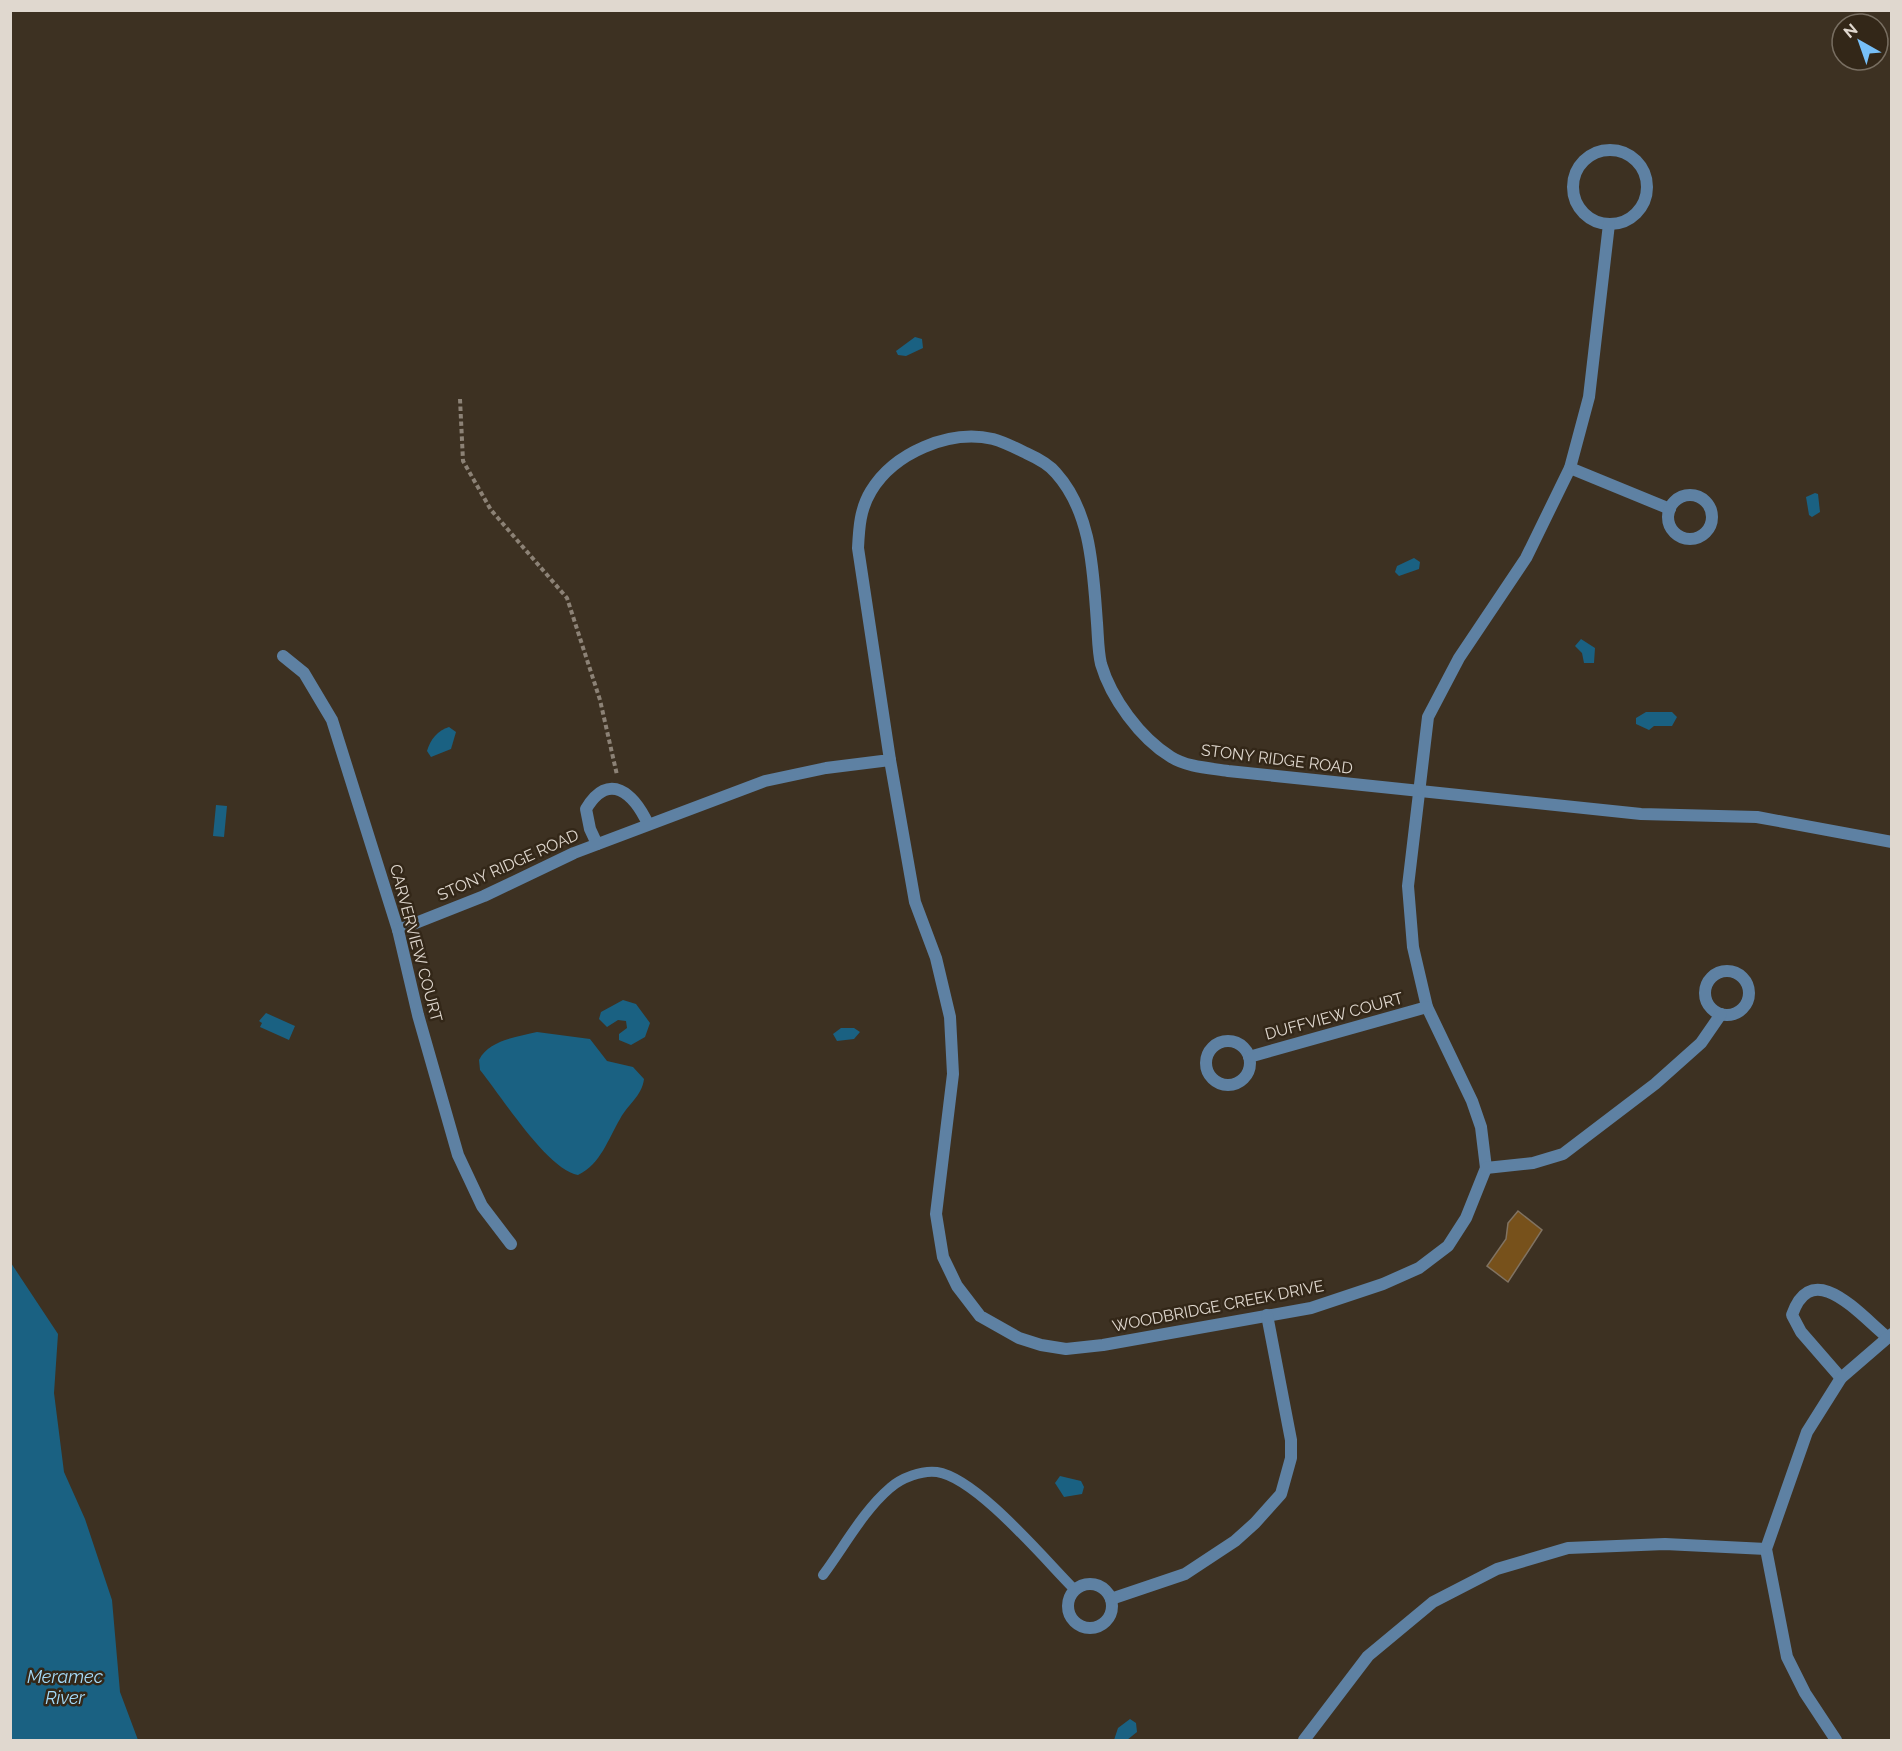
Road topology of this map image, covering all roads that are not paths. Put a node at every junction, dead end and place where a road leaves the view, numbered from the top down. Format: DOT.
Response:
graph roads {
  1 [pos="1610,224"];
  2 [pos="1570,468"];
  3 [pos="1670,509"];
  4 [pos="283,656"];
  5 [pos="890,760"];
  6 [pos="1419,791"];
  7 [pos="648,824"];
  8 [pos="1892,842"];
  9 [pos="597,844"];
  10 [pos="398,930"];
  11 [pos="1427,1007"];
  12 [pos="1721,1014"];
  13 [pos="1249,1057"];
  14 [pos="1486,1168"];
  15 [pos="511,1244"];
  16 [pos="1267,1315"];
  17 [pos="1889,1335"];
  18 [pos="1841,1378"];
  19 [pos="1766,1550"];
  20 [pos="823,1575"];
  21 [pos="1075,1590"];
  22 [pos="1111,1599"];
  23 [pos="1304,1740"];
  24 [pos="1836,1740"];
  1 -- 1 [label="street"];
  1 -- 2 [label="street, WOODBRIDGE CREEK DRIVE"];
  2 -- 3 [label="street"];
  2 -- 6 [label="street, WOODBRIDGE CREEK DRIVE"];
  4 -- 10 [label="street, CARVERVIEW COURT"];
  5 -- 6 [label="street, STONY RIDGE ROAD"];
  5 -- 7 [label="street, STONY RIDGE ROAD"];
  5 -- 16 [label="street, WOODBRIDGE CREEK DRIVE"];
  6 -- 8 [label="street, STONY RIDGE ROAD"];
  6 -- 11 [label="street, WOODBRIDGE CREEK DRIVE"];
  7 -- 9 [label="street, STONY RIDGE ROAD"];
  7 -- 9 [label="street, STONY RIDGE ROAD"];
  9 -- 10 [label="street, STONY RIDGE ROAD"];
  10 -- 15 [label="street, CARVERVIEW COURT"];
  11 -- 13 [label="street, DUFFVIEW COURT"];
  11 -- 14 [label="street, WOODBRIDGE CREEK DRIVE"];
  12 -- 14 [label="street"];
  14 -- 16 [label="street, WOODBRIDGE CREEK DRIVE"];
  16 -- 22 [label="street"];
  17 -- 18 [label="street"];
  17 -- 18 [label="street"];
  18 -- 19 [label="street"];
  19 -- 23 [label="street"];
  19 -- 24 [label="street"];
  20 -- 21 [label="lane"];
  21 -- 22 [label="street"];
  21 -- 22 [label="street"];
}
